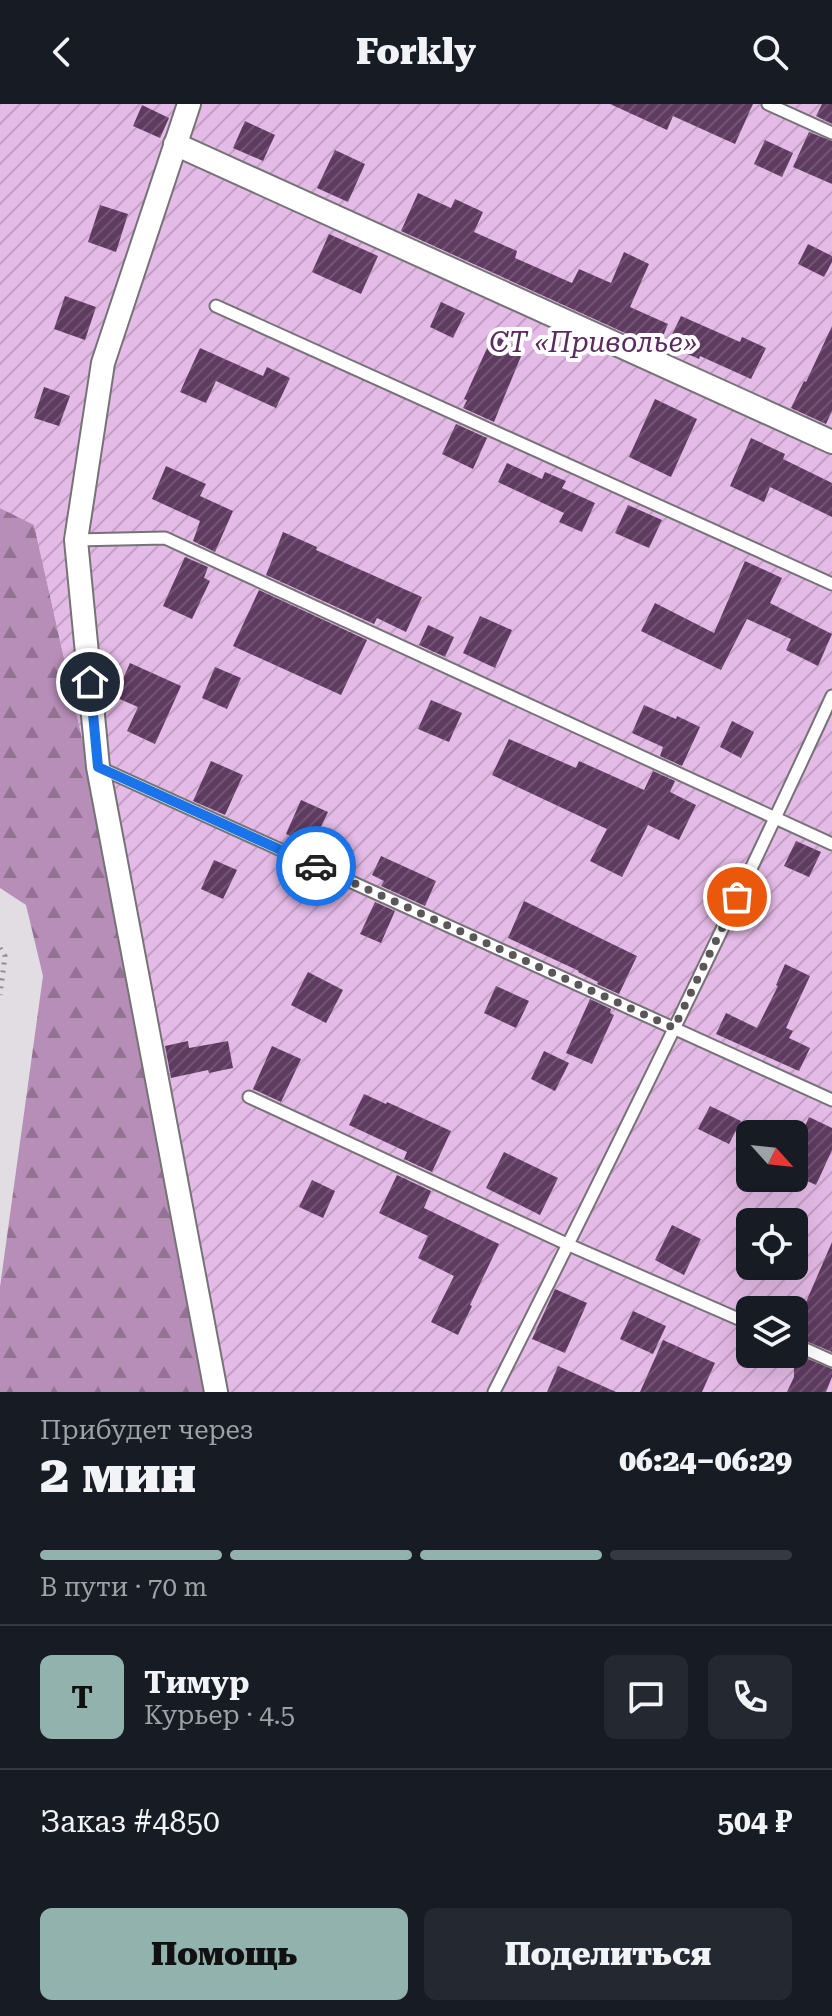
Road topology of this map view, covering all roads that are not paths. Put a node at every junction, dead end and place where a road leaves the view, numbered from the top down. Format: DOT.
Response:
graph roads {
  1 [pos="189,104"];
  2 [pos="768,104"];
  3 [pos="832,133"];
  4 [pos="175,144"];
  5 [pos="216,306"];
  6 [pos="832,442"];
  7 [pos="76,540"];
  8 [pos="832,584"];
  9 [pos="832,696"];
  10 [pos="98,767"];
  11 [pos="775,818"];
  12 [pos="832,844"];
  13 [pos="674,1028"];
  14 [pos="249,1097"];
  15 [pos="832,1100"];
  16 [pos="569,1245"];
  17 [pos="736,1318"];
  18 [pos="808,1350"];
  19 [pos="832,1361"];
  20 [pos="216,1392"];
  21 [pos="494,1392"];
  1 -- 4 [label="street"];
  2 -- 3 [label="lane"];
  4 -- 6 [label="street"];
  4 -- 7 [label="street"];
  5 -- 8 [label="lane"];
  7 -- 10 [label="street"];
  7 -- 11 [label="lane"];
  9 -- 11 [label="lane"];
  10 -- 13 [label="lane"];
  10 -- 20 [label="street"];
  11 -- 12 [label="lane"];
  11 -- 13 [label="lane"];
  13 -- 15 [label="lane"];
  13 -- 16 [label="lane"];
  14 -- 16 [label="lane"];
  16 -- 17 [label="lane"];
  16 -- 21 [label="lane"];
  18 -- 19 [label="lane"];
}
